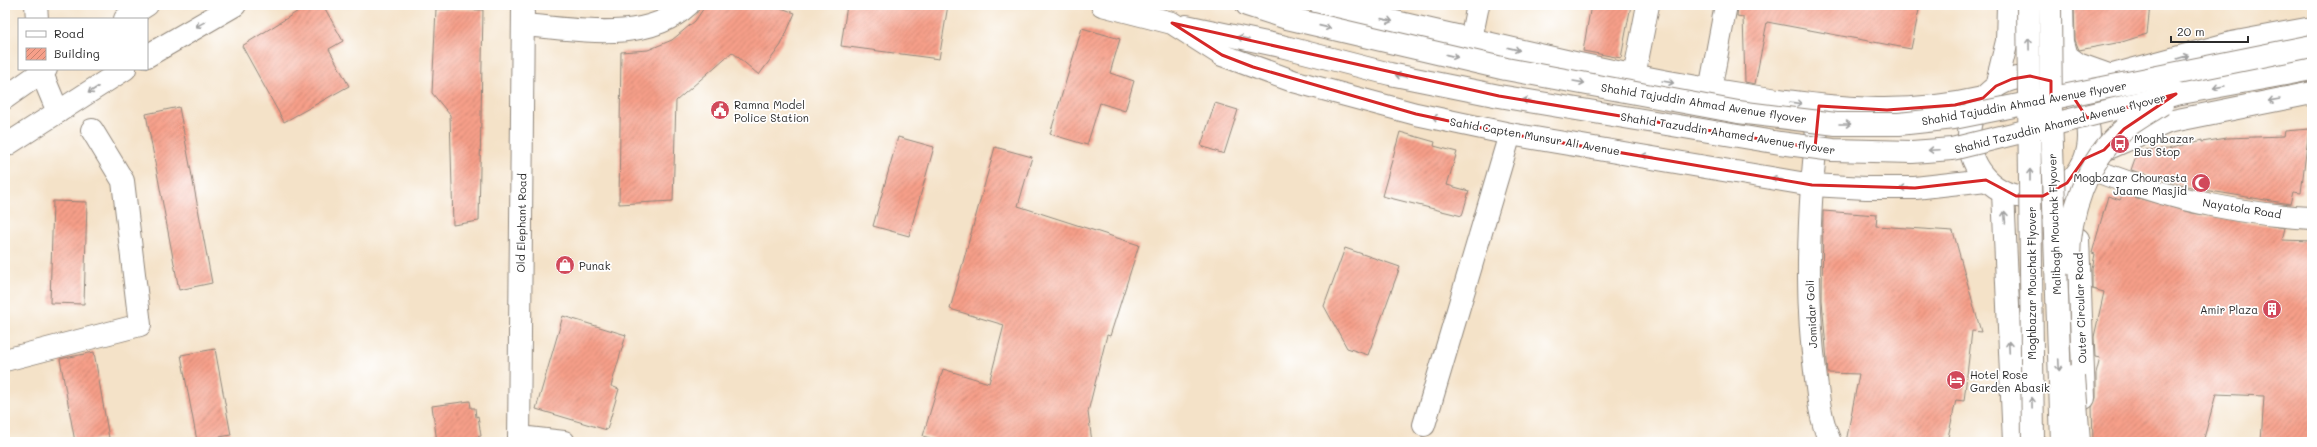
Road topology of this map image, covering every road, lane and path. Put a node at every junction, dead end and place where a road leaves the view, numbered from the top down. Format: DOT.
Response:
graph roads {
  1 [pos="36,5"];
  2 [pos="147,5"];
  3 [pos="235,5"];
  4 [pos="688,5"];
  5 [pos="1102,5"];
  6 [pos="1247,5"];
  7 [pos="1322,5"];
  8 [pos="1478,5"];
  9 [pos="1648,5"];
  10 [pos="1726,5"];
  11 [pos="2008,5"];
  12 [pos="2028,5"];
  13 [pos="2050,5"];
  14 [pos="2062,5"];
  15 [pos="523,15"];
  16 [pos="37,18"];
  17 [pos="127,18"];
  18 [pos="1172,23"];
  19 [pos="2312,28"];
  20 [pos="1471,40"];
  21 [pos="2063,42"];
  22 [pos="2312,46"];
  23 [pos="148,55"];
  24 [pos="2312,69"];
  25 [pos="42,70"];
  26 [pos="123,70"];
  27 [pos="2109,75"];
  28 [pos="1634,76"];
  29 [pos="2064,88"];
  30 [pos="1710,90"];
  31 [pos="1989,92"];
  32 [pos="2312,93"];
  33 [pos="2176,94"];
  34 [pos="5,98"];
  35 [pos="1819,106"];
  36 [pos="58,112"];
  37 [pos="92,130"];
  38 [pos="1510,134"];
  39 [pos="5,146"];
  40 [pos="2081,166"];
  41 [pos="1812,185"];
  42 [pos="1995,186"];
  43 [pos="2312,218"];
  44 [pos="5,360"];
  45 [pos="1424,425"];
  46 [pos="519,440"];
  47 [pos="564,442"];
  48 [pos="1830,442"];
  49 [pos="2014,442"];
  50 [pos="2033,442"];
  51 [pos="2062,442"];
  52 [pos="2079,442"];
  53 [pos="2087,442"];
  1 -- 16 [label="main road"];
  2 -- 17 [label="main road"];
  3 -- 23 [label="main road, one-way"];
  4 -- 15 [label="main road"];
  5 -- 18 [label="main road, Sahid Capten Munsur Ali Avenue"];
  6 -- 22 [label="main road, Shahid Tajuddin Ahmad Avenue flyover, one-way, bridge"];
  7 -- 20 [label="main road, one-way"];
  8 -- 20 [label="main road"];
  9 -- 28 [label="main road"];
  10 -- 30 [label="main road"];
  11 -- 31 [label="main road"];
  50 -- 12 [label="main road, one-way, bridge"];
  13 -- 51 [label="main road, Malibagh Mouchak Flyover, one-way, bridge"];
  14 -- 21 [label="main road"];
  15 -- 46 [label="main road, Old Elephant Road"];
  33 -- 18 [label="main road, Shahid Tazuddin Ahamed Avenue flyover, one-way, bridge"];
  38 -- 18 [label="main road, Sahid Capten Munsur Ali Avenue, one-way"];
  27 -- 19 [label="main road, one-way"];
  20 -- 28 [label="main road, one-way"];
  21 -- 27 [label="main road"];
  21 -- 29 [label="main road"];
  24 -- 33 [label="main road, one-way"];
  25 -- 34 [label="main road"];
  25 -- 36 [label="main road"];
  26 -- 36 [label="main road, one-way"];
  27 -- 29 [label="main road"];
  28 -- 30 [label="main road, one-way"];
  29 -- 31 [label="main road"];
  29 -- 40 [label="main road"];
  30 -- 35 [label="main road, one-way"];
  31 -- 35 [label="main road"];
  31 -- 42 [label="main road"];
  32 -- 40 [label="main road, one-way"];
  33 -- 52 [label="main road, bridge"];
  35 -- 41 [label="main road, Jomidar Goli"];
  36 -- 39 [label="main road"];
  37 -- 44 [label="main road"];
  41 -- 38 [label="main road, Sahid Capten Munsur Ali Avenue, one-way"];
  38 -- 45 [label="main road"];
  40 -- 42 [label="main road"];
  40 -- 43 [label="main road, Nayatola Road"];
  40 -- 53 [label="main road, Outer Circular Road"];
  42 -- 41 [label="main road, Sahid Capten Munsur Ali Avenue, one-way"];
  41 -- 48 [label="main road, Jomidar Goli"];
  49 -- 42 [label="main road, one-way"];
  46 -- 47 [label="main road"];
}
